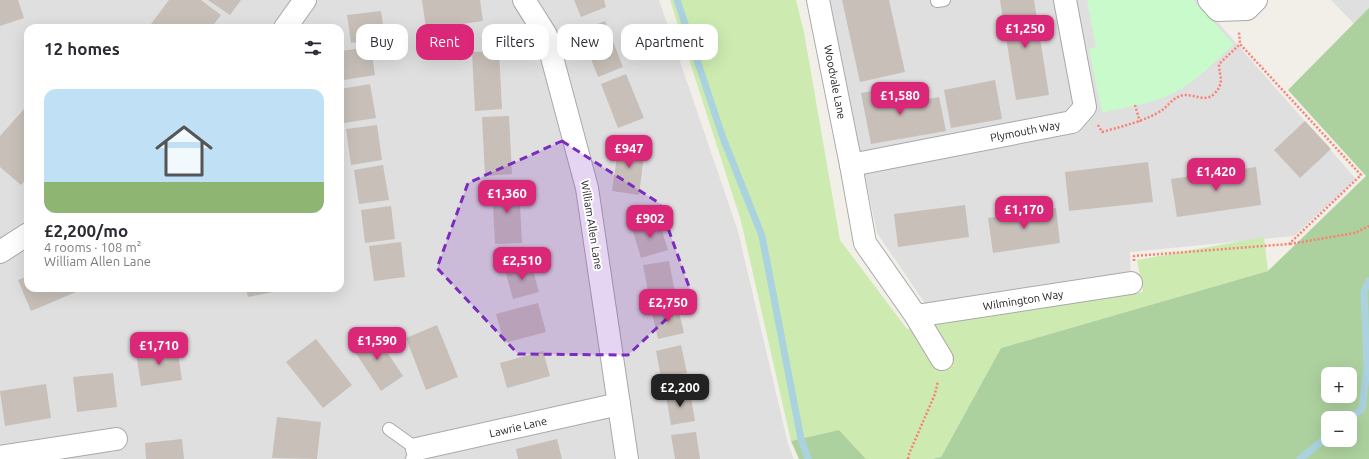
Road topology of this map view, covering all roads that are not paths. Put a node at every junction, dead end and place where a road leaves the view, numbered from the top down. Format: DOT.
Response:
graph roads {
  1 [pos="305,0"];
  2 [pos="524,0"];
  3 [pos="818,0"];
  4 [pos="1065,0"];
  5 [pos="1209,0"];
  6 [pos="1256,0"];
  7 [pos="288,24"];
  8 [pos="851,165"];
  9 [pos="24,237"];
  10 [pos="0,252"];
  11 [pos="1131,283"];
  12 [pos="916,316"];
  13 [pos="942,358"];
  14 [pos="619,404"];
  15 [pos="389,429"];
  16 [pos="116,439"];
  17 [pos="414,454"];
  18 [pos="0,457"];
  19 [pos="627,459"];
  1 -- 7 [label="street"];
  2 -- 14 [label="street, William Allen Lane"];
  3 -- 8 [label="street, Woodvale Lane"];
  4 -- 8 [label="street, Plymouth Way"];
  5 -- 6 [label="street"];
  8 -- 12 [label="street"];
  9 -- 10 [label="street"];
  11 -- 12 [label="street, Wilmington Way"];
  12 -- 13 [label="street"];
  14 -- 17 [label="street, Lawrie Lane"];
  14 -- 19 [label="street, William Allen Lane"];
  15 -- 17 [label="lane"];
  16 -- 18 [label="street"];
}
